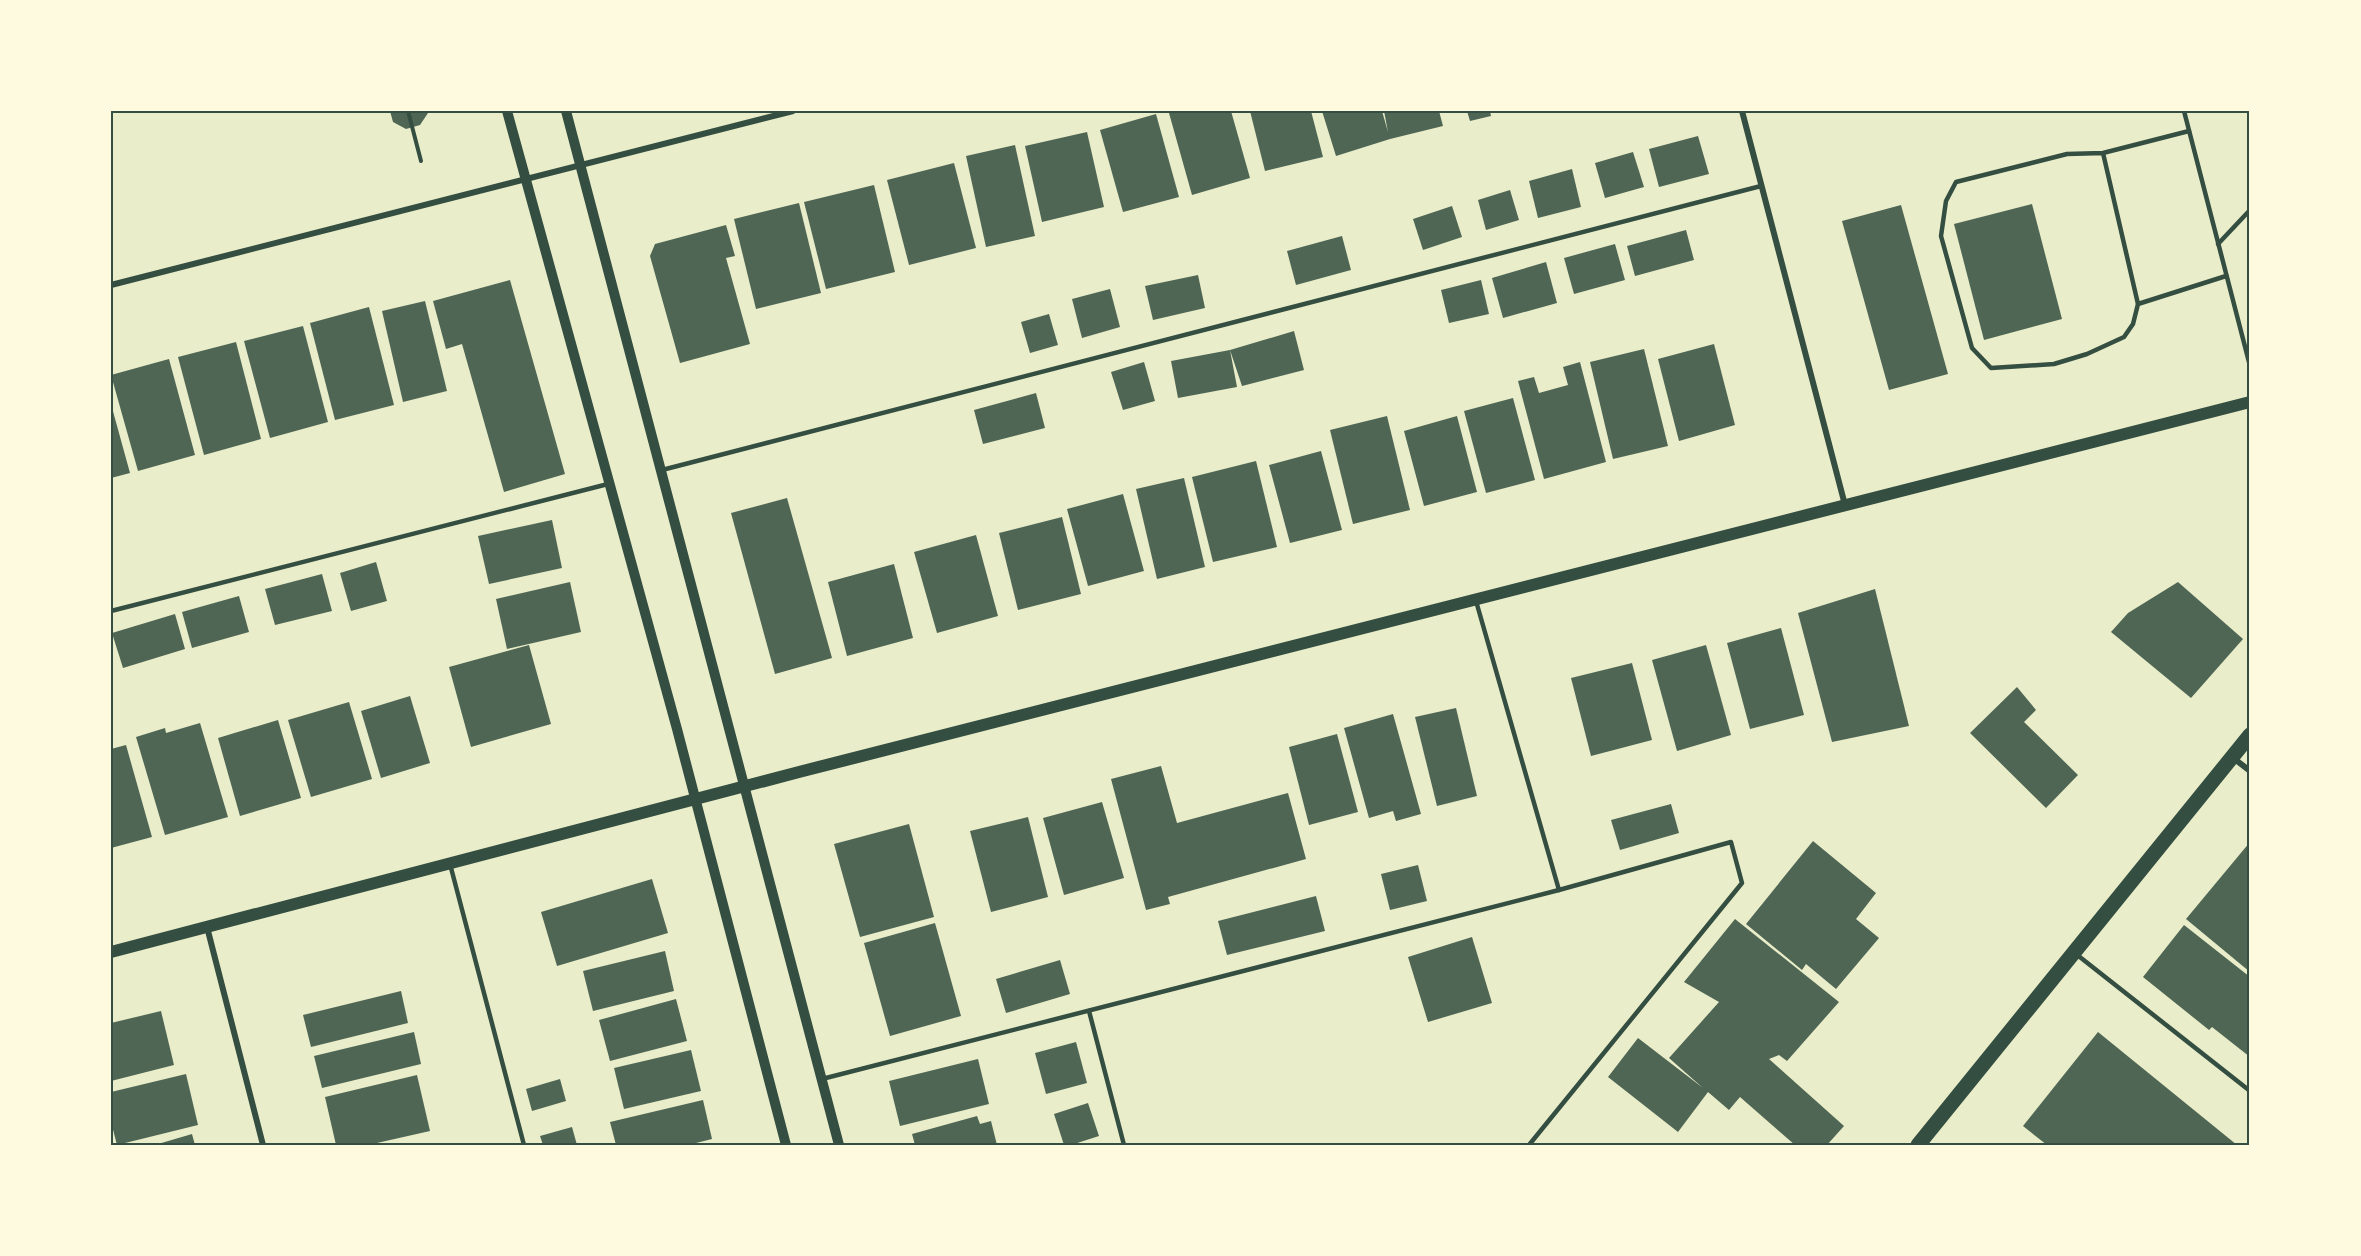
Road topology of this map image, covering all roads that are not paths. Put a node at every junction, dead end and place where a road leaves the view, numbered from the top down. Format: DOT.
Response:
graph roads {
  1 [pos="507,111"];
  2 [pos="566,111"];
  3 [pos="793,111"];
  4 [pos="1742,111"];
  5 [pos="2184,111"];
  6 [pos="2189,131"];
  7 [pos="2103,153"];
  8 [pos="581,165"];
  9 [pos="526,180"];
  10 [pos="1761,186"];
  11 [pos="2250,210"];
  12 [pos="2218,244"];
  13 [pos="2226,276"];
  14 [pos="111,285"];
  15 [pos="2138,304"];
  16 [pos="2250,366"];
  17 [pos="2250,402"];
  18 [pos="662,470"];
  19 [pos="610,484"];
  20 [pos="1845,505"];
  21 [pos="1476,600"];
  22 [pos="111,611"];
  23 [pos="2250,735"];
  24 [pos="2232,757"];
  25 [pos="2250,771"];
  26 [pos="744,786"];
  27 [pos="696,800"];
  28 [pos="450,864"];
  29 [pos="1559,890"];
  30 [pos="207,927"];
  31 [pos="111,952"];
  32 [pos="2074,952"];
  33 [pos="1089,1011"];
  34 [pos="822,1079"];
  35 [pos="2250,1091"];
  36 [pos="263,1145"];
  37 [pos="524,1145"];
  38 [pos="786,1145"];
  39 [pos="839,1145"];
  40 [pos="1124,1145"];
  41 [pos="1529,1145"];
  42 [pos="1918,1145"];
  1 -- 9 [label="street"];
  2 -- 8 [label="street"];
  3 -- 8 [label="street"];
  4 -- 10 [label="street"];
  5 -- 6 [label="lane"];
  6 -- 7 [label="lane"];
  6 -- 12 [label="lane"];
  7 -- 15 [label="lane"];
  7 -- 15 [label="lane"];
  8 -- 9 [label="street"];
  8 -- 18 [label="street"];
  9 -- 14 [label="street"];
  9 -- 19 [label="street"];
  10 -- 18 [label="lane"];
  10 -- 20 [label="street"];
  11 -- 12 [label="lane"];
  12 -- 13 [label="lane"];
  13 -- 15 [label="lane"];
  13 -- 16 [label="lane"];
  17 -- 20 [label="main road"];
  18 -- 26 [label="street"];
  19 -- 22 [label="lane"];
  19 -- 27 [label="street"];
  20 -- 21 [label="main road"];
  21 -- 26 [label="main road"];
  21 -- 29 [label="lane"];
  23 -- 24 [label="main road"];
  24 -- 25 [label="street"];
  24 -- 32 [label="main road"];
  26 -- 27 [label="main road"];
  26 -- 34 [label="street"];
  27 -- 28 [label="main road"];
  27 -- 38 [label="street"];
  28 -- 30 [label="main road"];
  28 -- 37 [label="lane"];
  29 -- 33 [label="lane"];
  29 -- 41 [label="lane"];
  30 -- 31 [label="main road"];
  30 -- 36 [label="street"];
  32 -- 35 [label="lane"];
  32 -- 42 [label="main road"];
  33 -- 34 [label="lane"];
  33 -- 40 [label="lane"];
  34 -- 39 [label="street"];
}
